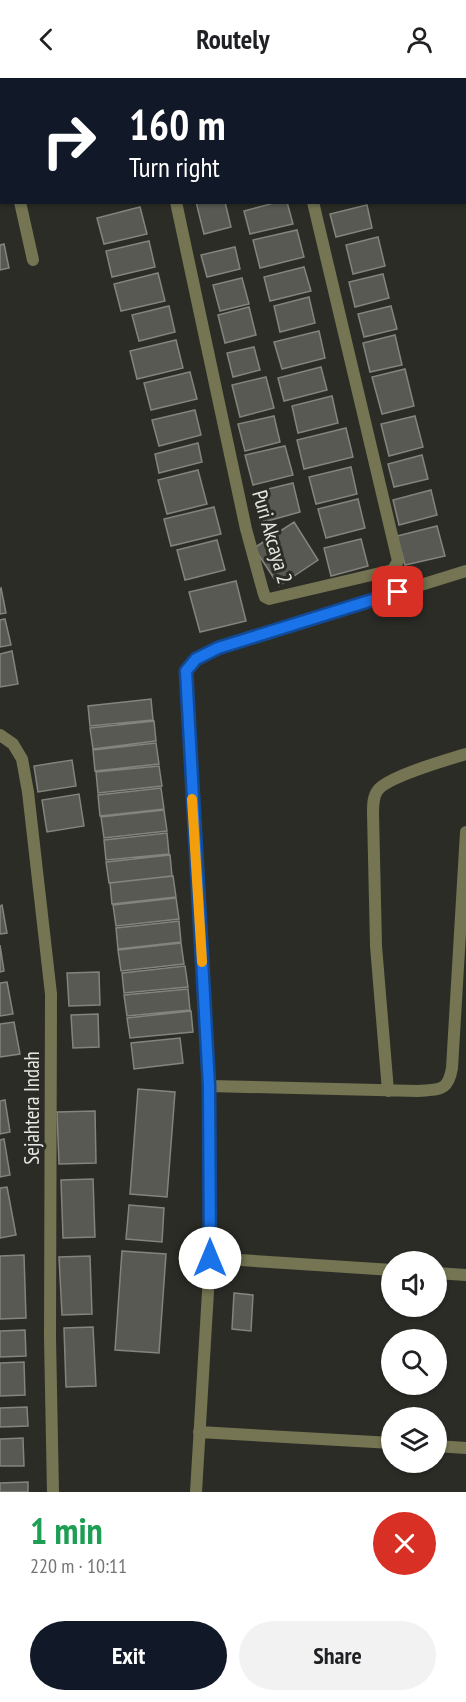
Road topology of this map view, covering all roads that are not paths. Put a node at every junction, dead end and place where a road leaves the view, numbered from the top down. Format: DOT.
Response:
graph roads {
  1 [pos="20,204"];
  2 [pos="176,204"];
  3 [pos="313,204"];
  4 [pos="33,260"];
  5 [pos="466,571"];
  6 [pos="0,735"];
  7 [pos="466,754"];
  8 [pos="466,832"];
  9 [pos="209,1086"];
  10 [pos="388,1090"];
  11 [pos="210,1258"];
  12 [pos="381,1269"];
  13 [pos="447,1274"];
  14 [pos="466,1275"];
  15 [pos="199,1432"];
  16 [pos="381,1442"];
  17 [pos="447,1447"];
  18 [pos="466,1448"];
  19 [pos="54,1492"];
  20 [pos="196,1492"];
  1 -- 4 [label="street"];
  2 -- 3 [label="street, Puri Akcaya 2"];
  5 -- 9 [label="street"];
  6 -- 19 [label="street, Sejahtera Indah"];
  7 -- 10 [label="street"];
  8 -- 10 [label="street"];
  9 -- 10 [label="street"];
  9 -- 11 [label="street"];
  11 -- 12 [label="street"];
  11 -- 15 [label="street"];
  13 -- 14 [label="street"];
  15 -- 16 [label="street"];
  15 -- 20 [label="street"];
  17 -- 18 [label="street"];
}
